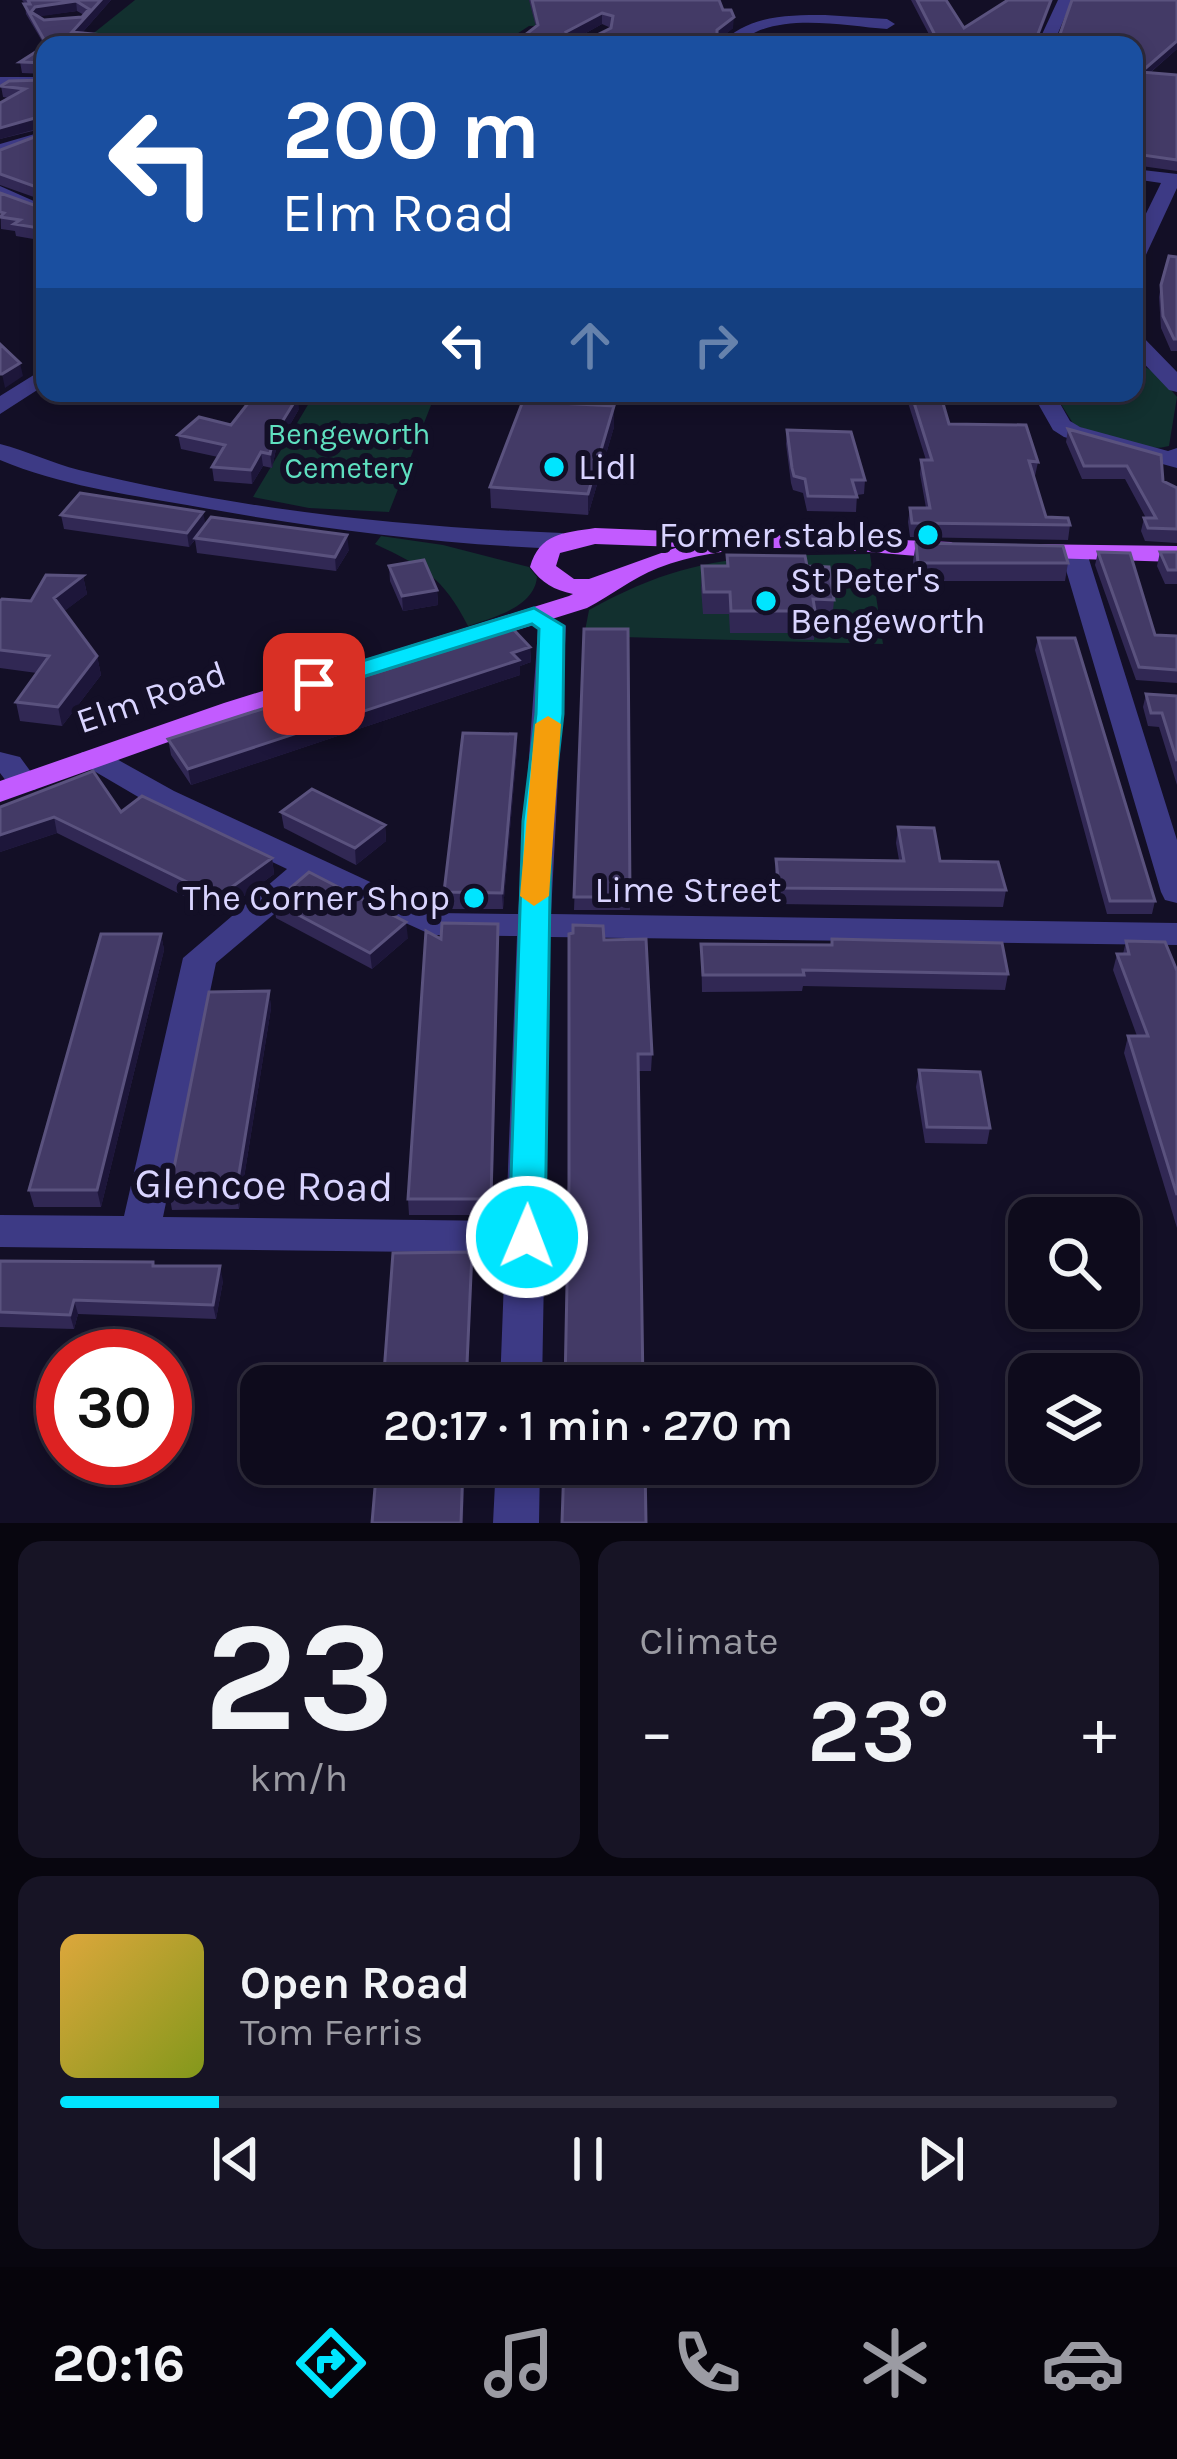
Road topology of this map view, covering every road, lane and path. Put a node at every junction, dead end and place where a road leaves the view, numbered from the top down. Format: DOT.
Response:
graph roads {
  1 [pos="889,0"];
  2 [pos="1065,0"];
  3 [pos="886,24"];
  4 [pos="733,36"];
  5 [pos="883,36"];
  6 [pos="1045,36"];
  7 [pos="0,82"];
  8 [pos="36,82"];
  9 [pos="36,138"];
  10 [pos="0,152"];
  11 [pos="1143,175"];
  12 [pos="1175,180"];
  13 [pos="0,192"];
  14 [pos="36,209"];
  15 [pos="1143,242"];
  16 [pos="1143,353"];
  17 [pos="36,382"];
  18 [pos="1177,385"];
  19 [pos="1047,402"];
  20 [pos="0,407"];
  21 [pos="0,451"];
  22 [pos="1176,458"];
  23 [pos="1175,490"];
  24 [pos="445,538"];
  25 [pos="617,540"];
  26 [pos="562,541"];
  27 [pos="732,545"];
  28 [pos="1074,553"];
  29 [pos="1177,554"];
  30 [pos="546,571"];
  31 [pos="625,576"];
  32 [pos="534,616"];
  33 [pos="1116,692"];
  34 [pos="1156,695"];
  35 [pos="93,758"];
  36 [pos="0,761"];
  37 [pos="12,788"];
  38 [pos="311,866"];
  39 [pos="1177,892"];
  40 [pos="533,928"];
  41 [pos="1177,934"];
  42 [pos="0,1231"];
  43 [pos="140,1231"];
  44 [pos="527,1237"];
  45 [pos="522,1365"];
  46 [pos="517,1485"];
  47 [pos="516,1523"];
  1 -- 3 [label="street"];
  2 -- 6 [label="street"];
  3 -- 4 [label="street"];
  3 -- 5 [label="street"];
  7 -- 8 [label="street"];
  9 -- 10 [label="street"];
  11 -- 12 [label="street"];
  12 -- 15 [label="street"];
  13 -- 14 [label="street"];
  16 -- 18 [label="street"];
  17 -- 20 [label="street"];
  19 -- 22 [label="street"];
  21 -- 24 [label="street"];
  22 -- 23 [label="street"];
  24 -- 26 [label="street"];
  24 -- 30 [label="street"];
  25 -- 26 [label="main road"];
  25 -- 27 [label="main road"];
  25 -- 31 [label="main road"];
  26 -- 30 [label="main road"];
  27 -- 28 [label="main road"];
  27 -- 31 [label="main road"];
  28 -- 29 [label="main road"];
  28 -- 33 [label="street"];
  30 -- 31 [label="main road"];
  30 -- 32 [label="main road"];
  31 -- 32 [label="main road, Elm Road"];
  32 -- 35 [label="main road, Elm Road"];
  32 -- 40 [label="street"];
  33 -- 34 [label="street"];
  33 -- 39 [label="street"];
  35 -- 37 [label="main road, Elm Road"];
  35 -- 38 [label="street, Lime Street"];
  36 -- 37 [label="street"];
  38 -- 40 [label="street, Lime Street"];
  38 -- 43 [label="street"];
  40 -- 41 [label="street, Lime Street"];
  40 -- 44 [label="street"];
  42 -- 43 [label="street, Glencoe Road"];
  43 -- 44 [label="street, Glencoe Road"];
  44 -- 45 [label="street"];
  46 -- 47 [label="street"];
}
